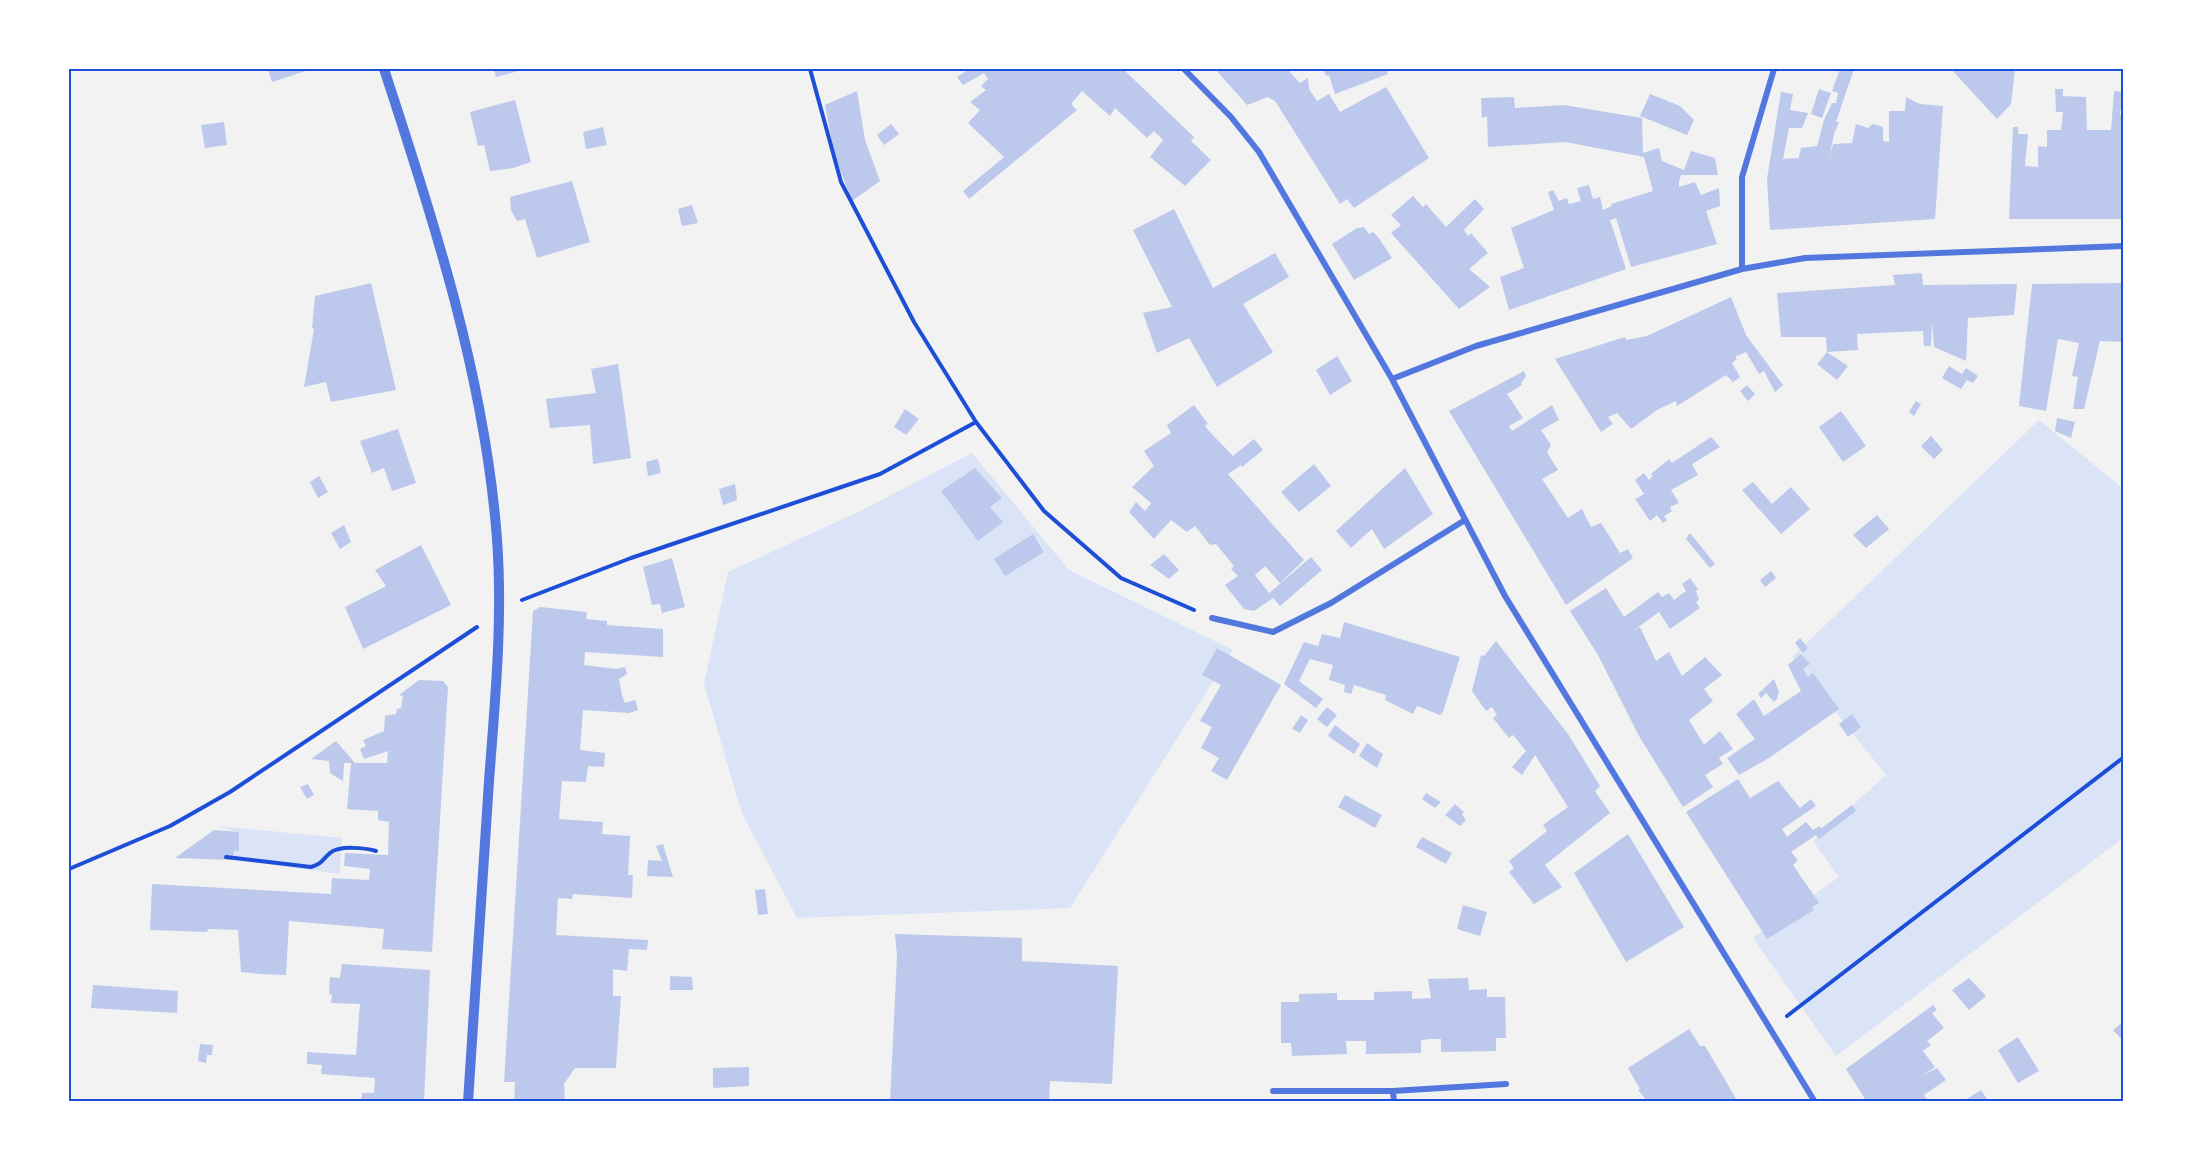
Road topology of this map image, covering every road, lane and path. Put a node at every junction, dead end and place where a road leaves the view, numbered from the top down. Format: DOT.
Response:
graph roads {
  1 [pos="384,69"];
  2 [pos="810,69"];
  3 [pos="1184,69"];
  4 [pos="1774,69"];
  5 [pos="2124,246"];
  6 [pos="1742,268"];
  7 [pos="1392,379"];
  8 [pos="976,422"];
  9 [pos="1465,520"];
  10 [pos="499,613"];
  11 [pos="1212,618"];
  12 [pos="2124,758"];
  13 [pos="375,851"];
  14 [pos="225,857"];
  15 [pos="69,869"];
  16 [pos="1770,1030"];
  17 [pos="1506,1084"];
  18 [pos="1273,1091"];
  19 [pos="1394,1091"];
  20 [pos="468,1102"];
  21 [pos="1394,1102"];
  22 [pos="1815,1102"];
  1 -- 10 [label="street"];
  2 -- 8 [label="path"];
  3 -- 7 [label="street"];
  4 -- 6 [label="street"];
  5 -- 6 [label="street"];
  6 -- 7 [label="street"];
  7 -- 9 [label="street"];
  8 -- 10 [label="path"];
  8 -- 11 [label="path"];
  9 -- 11 [label="street"];
  9 -- 16 [label="street"];
  10 -- 15 [label="path"];
  10 -- 20 [label="street"];
  12 -- 16 [label="path"];
  13 -- 14 [label="path"];
  16 -- 22 [label="street"];
  17 -- 19 [label="street"];
  18 -- 19 [label="street"];
  19 -- 21 [label="street"];
}
